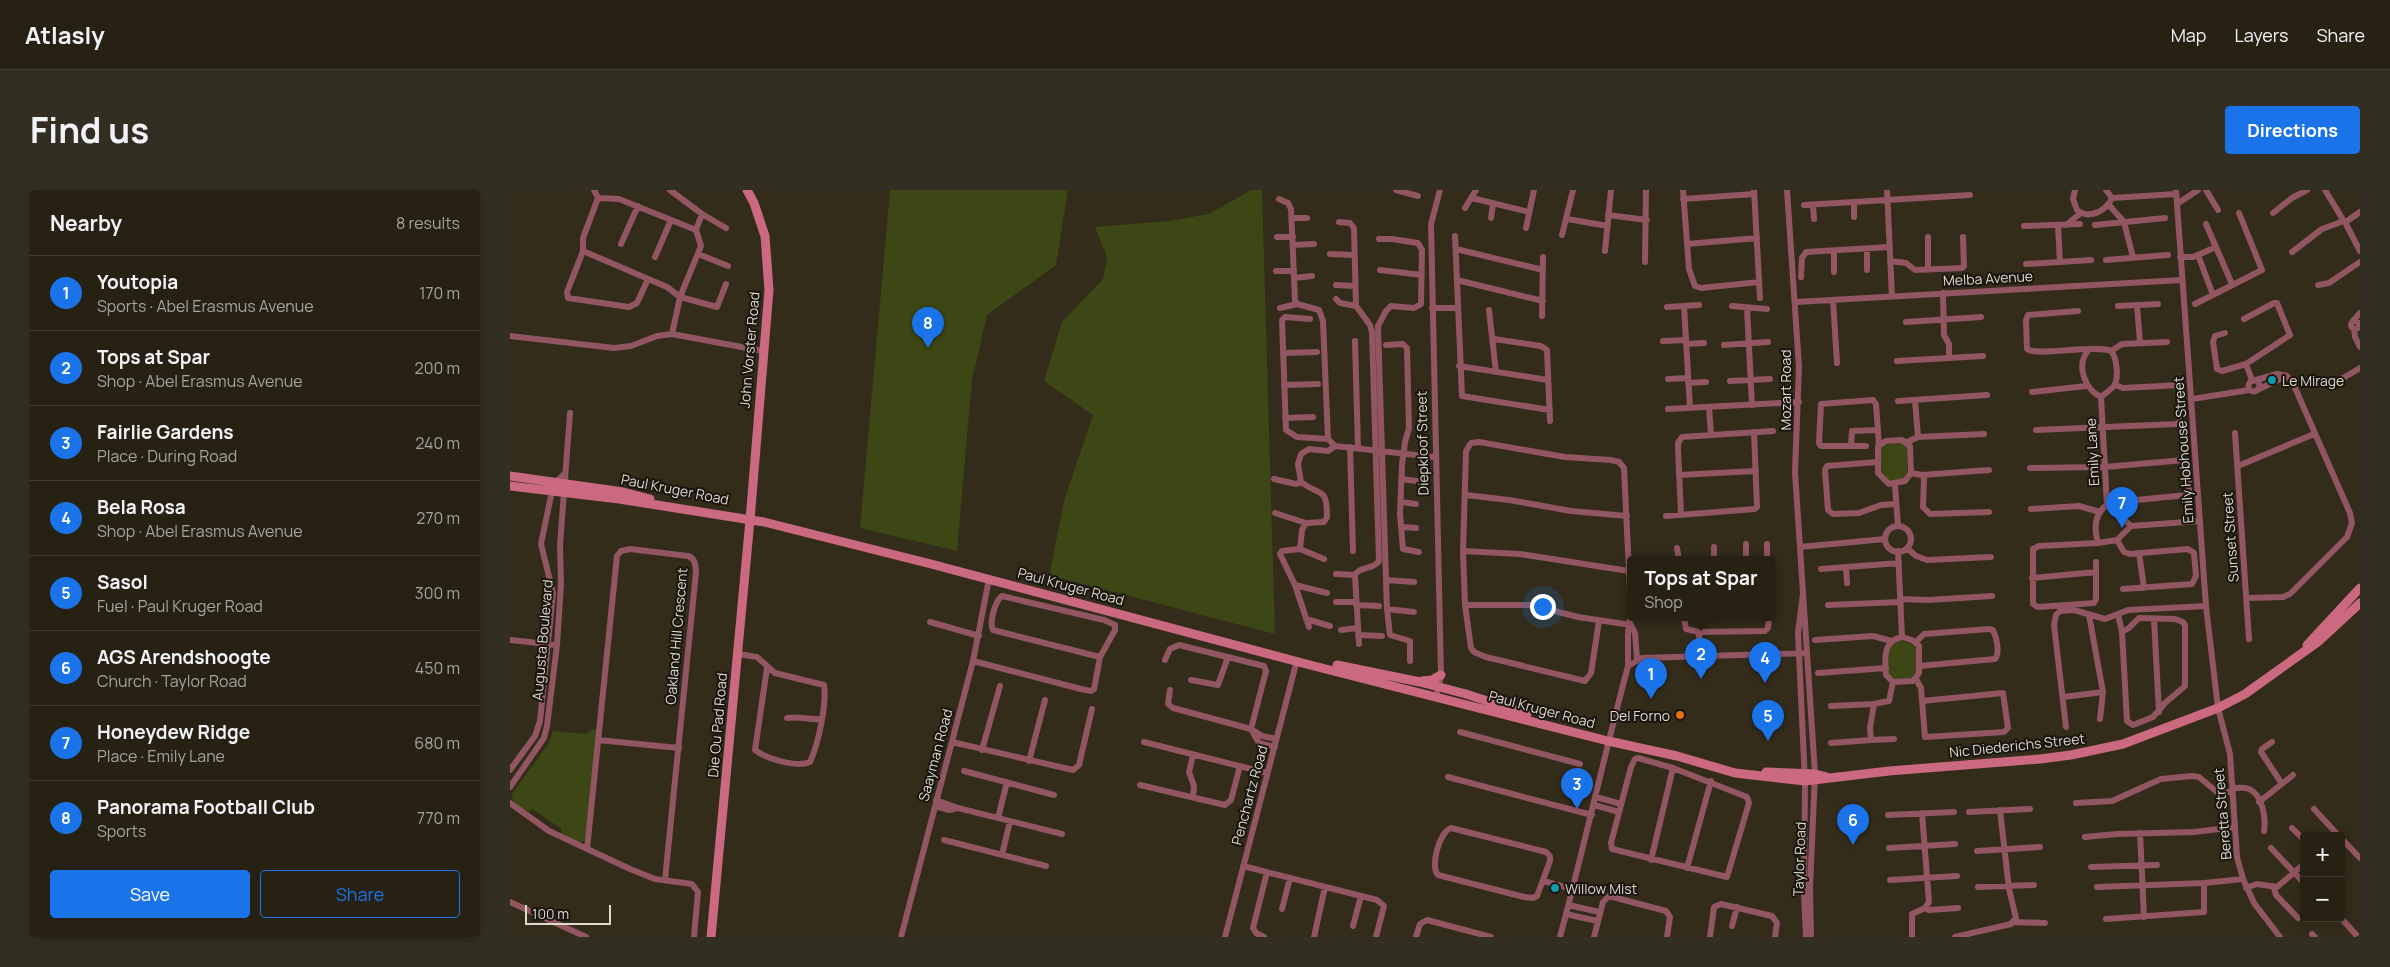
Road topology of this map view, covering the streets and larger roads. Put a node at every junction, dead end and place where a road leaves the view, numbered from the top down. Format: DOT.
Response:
graph roads {
  1 [pos="594,190"];
  2 [pos="670,190"];
  3 [pos="747,190"];
  4 [pos="1400,190"];
  5 [pos="1440,190"];
  6 [pos="1476,190"];
  7 [pos="1534,190"];
  8 [pos="1573,190"];
  9 [pos="1611,190"];
  10 [pos="1646,190"];
  11 [pos="1683,190"];
  12 [pos="1786,190"];
  13 [pos="1887,190"];
  14 [pos="2075,190"];
  15 [pos="2106,190"];
  16 [pos="2198,190"];
  17 [pos="2206,190"];
  18 [pos="2307,190"];
  19 [pos="2325,190"];
  20 [pos="1754,192"];
  21 [pos="2176,192"];
  22 [pos="1970,195"];
  23 [pos="1418,196"];
  24 [pos="598,198"];
  25 [pos="1472,198"];
  26 [pos="1279,199"];
  27 [pos="1683,199"];
  28 [pos="1887,200"];
  29 [pos="2110,201"];
  30 [pos="1854,203"];
  31 [pos="1493,204"];
  32 [pos="2177,204"];
  33 [pos="1804,205"];
  34 [pos="1813,205"];
  35 [pos="638,206"];
  36 [pos="1465,208"];
  37 [pos="2218,210"];
  38 [pos="1529,212"];
  39 [pos="2360,212"];
  40 [pos="2081,213"];
  41 [pos="2239,213"];
  42 [pos="2273,213"];
  43 [pos="702,214"];
  44 [pos="1608,215"];
  45 [pos="1854,217"];
  46 [pos="1292,218"];
  47 [pos="1306,218"];
  48 [pos="1491,218"];
  49 [pos="2165,218"];
  50 [pos="1814,219"];
  51 [pos="671,220"];
  52 [pos="1566,220"];
  53 [pos="1646,220"];
  54 [pos="2344,221"];
  55 [pos="1339,222"];
  56 [pos="2124,222"];
  57 [pos="2080,224"];
  58 [pos="2206,224"];
  59 [pos="2058,225"];
  60 [pos="2066,225"];
  61 [pos="2095,225"];
  62 [pos="1608,226"];
  63 [pos="2024,226"];
  64 [pos="726,228"];
  65 [pos="1526,228"];
  66 [pos="696,230"];
  67 [pos="1562,235"];
  68 [pos="1455,236"];
  69 [pos="1963,236"];
  70 [pos="1276,237"];
  71 [pos="1293,237"];
  72 [pos="1928,237"];
  73 [pos="1757,238"];
  74 [pos="1380,239"];
  75 [pos="622,244"];
  76 [pos="1293,244"];
  77 [pos="1314,244"];
  78 [pos="1687,244"];
  79 [pos="1889,247"];
  80 [pos="2216,247"];
  81 [pos="1456,248"];
  82 [pos="1866,249"];
  83 [pos="1604,251"];
  84 [pos="2360,251"];
  85 [pos="583,252"];
  86 [pos="1834,252"];
  87 [pos="2292,252"];
  88 [pos="698,254"];
  89 [pos="1330,254"];
  90 [pos="1354,255"];
  91 [pos="2168,255"];
  92 [pos="2198,255"];
  93 [pos="1543,257"];
  94 [pos="2133,257"];
  95 [pos="2180,257"];
  96 [pos="655,258"];
  97 [pos="2091,260"];
  98 [pos="2106,260"];
  99 [pos="1890,261"];
  100 [pos="1645,262"];
  101 [pos="2060,262"];
  102 [pos="2360,262"];
  103 [pos="2026,264"];
  104 [pos="728,266"];
  105 [pos="1380,270"];
  106 [pos="1543,270"];
  107 [pos="1867,270"];
  108 [pos="1928,270"];
  109 [pos="1276,271"];
  110 [pos="1294,271"];
  111 [pos="1834,272"];
  112 [pos="1422,275"];
  113 [pos="1312,276"];
  114 [pos="1801,277"];
  115 [pos="1294,278"];
  116 [pos="648,279"];
  117 [pos="1457,280"];
  118 [pos="2182,280"];
  119 [pos="1759,282"];
  120 [pos="726,284"];
  121 [pos="2232,284"];
  122 [pos="1336,285"];
  123 [pos="2318,285"];
  124 [pos="1355,286"];
  125 [pos="1944,293"];
  126 [pos="2213,295"];
  127 [pos="1892,296"];
  128 [pos="680,297"];
  129 [pos="1760,298"];
  130 [pos="1336,299"];
  131 [pos="1833,300"];
  132 [pos="1542,301"];
  133 [pos="1796,302"];
  134 [pos="1297,304"];
  135 [pos="2158,304"];
  136 [pos="2195,304"];
  137 [pos="1699,305"];
  138 [pos="2137,305"];
  139 [pos="1356,306"];
  140 [pos="1684,306"];
  141 [pos="1732,306"];
  142 [pos="2118,306"];
  143 [pos="1667,307"];
  144 [pos="1280,308"];
  145 [pos="1432,308"];
  146 [pos="1458,308"];
  147 [pos="1746,308"];
  148 [pos="1767,309"];
  149 [pos="1489,310"];
  150 [pos="2078,311"];
  151 [pos="2360,314"];
  152 [pos="1542,316"];
  153 [pos="1981,317"];
  154 [pos="2244,318"];
  155 [pos="1310,319"];
  156 [pos="1944,319"];
  157 [pos="1906,322"];
  158 [pos="2357,324"];
  159 [pos="2225,333"];
  160 [pos="672,334"];
  161 [pos="510,336"];
  162 [pos="1494,339"];
  163 [pos="1354,341"];
  164 [pos="1662,341"];
  165 [pos="1686,342"];
  166 [pos="1768,342"];
  167 [pos="2167,342"];
  168 [pos="1704,343"];
  169 [pos="1749,343"];
  170 [pos="2140,343"];
  171 [pos="1386,345"];
  172 [pos="1724,345"];
  173 [pos="2360,347"];
  174 [pos="2089,350"];
  175 [pos="763,351"];
  176 [pos="2111,351"];
  177 [pos="1316,352"];
  178 [pos="1283,353"];
  179 [pos="1983,356"];
  180 [pos="1949,358"];
  181 [pos="1897,361"];
  182 [pos="1837,363"];
  183 [pos="2246,364"];
  184 [pos="1460,366"];
  185 [pos="2360,368"];
  186 [pos="1496,372"];
  187 [pos="2287,376"];
  188 [pos="1770,379"];
  189 [pos="1548,380"];
  190 [pos="1668,380"];
  191 [pos="1730,380"];
  192 [pos="1751,380"];
  193 [pos="2254,380"];
  194 [pos="1688,381"];
  195 [pos="1706,382"];
  196 [pos="1318,384"];
  197 [pos="2333,384"];
  198 [pos="2114,385"];
  199 [pos="1284,386"];
  200 [pos="2086,386"];
  201 [pos="2249,390"];
  202 [pos="2258,390"];
  203 [pos="2032,392"];
  204 [pos="1986,396"];
  205 [pos="2101,397"];
  206 [pos="2192,399"];
  207 [pos="1915,400"];
  208 [pos="1898,401"];
  209 [pos="1799,402"];
  210 [pos="1752,405"];
  211 [pos="1709,407"];
  212 [pos="1690,408"];
  213 [pos="1668,409"];
  214 [pos="1550,410"];
  215 [pos="570,413"];
  216 [pos="1314,417"];
  217 [pos="1285,418"];
  218 [pos="1550,421"];
  219 [pos="2102,428"];
  220 [pos="1877,430"];
  221 [pos="2036,430"];
  222 [pos="1773,431"];
  223 [pos="1754,432"];
  224 [pos="2235,433"];
  225 [pos="1984,434"];
  226 [pos="2314,434"];
  227 [pos="1711,435"];
  228 [pos="1918,437"];
  229 [pos="1328,439"];
  230 [pos="1907,442"];
  231 [pos="1879,445"];
  232 [pos="1335,446"];
  233 [pos="1851,446"];
  234 [pos="1866,446"];
  235 [pos="1354,448"];
  236 [pos="1378,451"];
  237 [pos="1403,454"];
  238 [pos="1434,457"];
  239 [pos="1877,462"];
  240 [pos="2238,466"];
  241 [pos="2105,467"];
  242 [pos="2030,468"];
  243 [pos="1989,470"];
  244 [pos="1756,471"];
  245 [pos="565,473"];
  246 [pos="1911,473"];
  247 [pos="1679,475"];
  248 [pos="1922,475"];
  249 [pos="510,476"];
  250 [pos="1274,478"];
  251 [pos="1401,479"];
  252 [pos="1417,481"];
  253 [pos="1301,482"];
  254 [pos="1895,485"];
  255 [pos="510,486"];
  256 [pos="554,487"];
  257 [pos="565,488"];
  258 [pos="1466,496"];
  259 [pos="1401,502"];
  260 [pos="1416,504"];
  261 [pos="1896,504"];
  262 [pos="2107,505"];
  263 [pos="2032,509"];
  264 [pos="2114,509"];
  265 [pos="1989,512"];
  266 [pos="2100,512"];
  267 [pos="1275,513"];
  268 [pos="1680,514"];
  269 [pos="1627,516"];
  270 [pos="1666,516"];
  271 [pos="750,518"];
  272 [pos="2200,521"];
  273 [pos="1306,523"];
  274 [pos="1898,526"];
  275 [pos="2131,526"];
  276 [pos="1401,527"];
  277 [pos="1416,528"];
  278 [pos="1885,540"];
  279 [pos="2117,540"];
  280 [pos="2098,543"];
  281 [pos="1746,544"];
  282 [pos="1766,544"];
  283 [pos="1714,547"];
  284 [pos="1800,547"];
  285 [pos="1677,548"];
  286 [pos="1907,548"];
  287 [pos="1300,549"];
  288 [pos="1352,550"];
  289 [pos="1463,551"];
  290 [pos="1898,551"];
  291 [pos="1419,552"];
  292 [pos="2140,553"];
  293 [pos="1628,556"];
  294 [pos="1678,556"];
  295 [pos="1714,556"];
  296 [pos="1746,556"];
  297 [pos="1767,556"];
  298 [pos="1991,557"];
  299 [pos="1324,559"];
  300 [pos="2096,562"];
  301 [pos="1899,563"];
  302 [pos="1846,567"];
  303 [pos="1821,569"];
  304 [pos="1627,571"];
  305 [pos="2096,572"];
  306 [pos="1336,574"];
  307 [pos="1354,575"];
  308 [pos="2032,578"];
  309 [pos="989,579"];
  310 [pos="1386,580"];
  311 [pos="1414,582"];
  312 [pos="1847,583"];
  313 [pos="1295,584"];
  314 [pos="2144,588"];
  315 [pos="2360,588"];
  316 [pos="2123,589"];
  317 [pos="1803,591"];
  318 [pos="1327,593"];
  319 [pos="1992,596"];
  320 [pos="2247,598"];
  321 [pos="1900,600"];
  322 [pos="1336,602"];
  323 [pos="2360,603"];
  324 [pos="1356,604"];
  325 [pos="1465,605"];
  326 [pos="1828,605"];
  327 [pos="1379,606"];
  328 [pos="2206,606"];
  329 [pos="1386,609"];
  330 [pos="1414,612"];
  331 [pos="2118,614"];
  332 [pos="2089,615"];
  333 [pos="1306,619"];
  334 [pos="2154,619"];
  335 [pos="1599,621"];
  336 [pos="1630,621"];
  337 [pos="1685,621"];
  338 [pos="1769,621"];
  339 [pos="930,622"];
  340 [pos="1630,625"];
  341 [pos="1330,626"];
  342 [pos="1309,627"];
  343 [pos="1341,630"];
  344 [pos="1358,632"];
  345 [pos="1699,632"];
  346 [pos="2122,632"];
  347 [pos="979,636"];
  348 [pos="1382,636"];
  349 [pos="1902,637"];
  350 [pos="2249,639"];
  351 [pos="510,640"];
  352 [pos="1815,640"];
  353 [pos="1892,641"];
  354 [pos="1916,642"];
  355 [pos="548,644"];
  356 [pos="1359,644"];
  357 [pos="557,645"];
  358 [pos="2302,651"];
  359 [pos="1798,653"];
  360 [pos="1807,653"];
  361 [pos="738,654"];
  362 [pos="1700,656"];
  363 [pos="1100,657"];
  364 [pos="1228,657"];
  365 [pos="1637,659"];
  366 [pos="1165,660"];
  367 [pos="973,661"];
  368 [pos="1300,661"];
  369 [pos="1410,661"];
  370 [pos="1628,666"];
  371 [pos="1919,666"];
  372 [pos="767,668"];
  373 [pos="1886,668"];
  374 [pos="1818,673"];
  375 [pos="1441,675"];
  376 [pos="1916,679"];
  377 [pos="1191,680"];
  378 [pos="1420,682"];
  379 [pos="1893,682"];
  380 [pos="1000,686"];
  381 [pos="1439,687"];
  382 [pos="1170,690"];
  383 [pos="2103,692"];
  384 [pos="1436,697"];
  385 [pos="2063,697"];
  386 [pos="1045,700"];
  387 [pos="1922,701"];
  388 [pos="1874,704"];
  389 [pos="1831,706"];
  390 [pos="2218,708"];
  391 [pos="1092,709"];
  392 [pos="2159,713"];
  393 [pos="787,718"];
  394 [pos="2100,719"];
  395 [pos="821,720"];
  396 [pos="2066,727"];
  397 [pos="1251,729"];
  398 [pos="1460,732"];
  399 [pos="1894,738"];
  400 [pos="1276,739"];
  401 [pos="1608,739"];
  402 [pos="598,740"];
  403 [pos="1871,740"];
  404 [pos="952,742"];
  405 [pos="1144,742"];
  406 [pos="2272,742"];
  407 [pos="1831,743"];
  408 [pos="1275,747"];
  409 [pos="679,748"];
  410 [pos="982,750"];
  411 [pos="1193,755"];
  412 [pos="1029,761"];
  413 [pos="1580,764"];
  414 [pos="1240,766"];
  415 [pos="1673,768"];
  416 [pos="510,770"];
  417 [pos="964,771"];
  418 [pos="1268,773"];
  419 [pos="2292,775"];
  420 [pos="1448,777"];
  421 [pos="1805,778"];
  422 [pos="1815,778"];
  423 [pos="1711,781"];
  424 [pos="1008,782"];
  425 [pos="2282,784"];
  426 [pos="1140,785"];
  427 [pos="510,787"];
  428 [pos="2232,790"];
  429 [pos="1054,795"];
  430 [pos="1193,797"];
  431 [pos="1596,798"];
  432 [pos="2259,802"];
  433 [pos="510,803"];
  434 [pos="936,803"];
  435 [pos="2076,803"];
  436 [pos="1621,804"];
  437 [pos="1594,805"];
  438 [pos="2030,809"];
  439 [pos="2314,809"];
  440 [pos="2000,810"];
  441 [pos="1619,812"];
  442 [pos="1954,812"];
  443 [pos="1969,812"];
  444 [pos="1922,814"];
  445 [pos="1592,815"];
  446 [pos="1888,815"];
  447 [pos="998,818"];
  448 [pos="1010,821"];
  449 [pos="2235,827"];
  450 [pos="2292,828"];
  451 [pos="2264,832"];
  452 [pos="2334,832"];
  453 [pos="2140,833"];
  454 [pos="1062,834"];
  455 [pos="2300,836"];
  456 [pos="2085,837"];
  457 [pos="944,840"];
  458 [pos="2345,843"];
  459 [pos="1955,844"];
  460 [pos="1925,846"];
  461 [pos="2040,847"];
  462 [pos="1889,848"];
  463 [pos="2271,848"];
  464 [pos="587,849"];
  465 [pos="2005,849"];
  466 [pos="1977,851"];
  467 [pos="1002,855"];
  468 [pos="2360,858"];
  469 [pos="1651,860"];
  470 [pos="2141,865"];
  471 [pos="2157,865"];
  472 [pos="1046,866"];
  473 [pos="1243,866"];
  474 [pos="2091,867"];
  475 [pos="1688,868"];
  476 [pos="2300,868"];
  477 [pos="1267,872"];
  478 [pos="2294,873"];
  479 [pos="1957,876"];
  480 [pos="1290,878"];
  481 [pos="1927,878"];
  482 [pos="2243,879"];
  483 [pos="2300,879"];
  484 [pos="665,880"];
  485 [pos="1890,880"];
  486 [pos="1543,881"];
  487 [pos="2204,883"];
  488 [pos="2034,885"];
  489 [pos="2142,885"];
  490 [pos="2009,886"];
  491 [pos="1325,887"];
  492 [pos="1978,887"];
  493 [pos="2097,887"];
  494 [pos="2246,888"];
  495 [pos="2274,888"];
  496 [pos="1572,889"];
  497 [pos="1361,896"];
  498 [pos="510,902"];
  499 [pos="1569,904"];
  500 [pos="1737,907"];
  501 [pos="1924,908"];
  502 [pos="1958,908"];
  503 [pos="1282,909"];
  504 [pos="1599,912"];
  505 [pos="1566,914"];
  506 [pos="1912,914"];
  507 [pos="2144,917"];
  508 [pos="2298,918"];
  509 [pos="2106,919"];
  510 [pos="1597,921"];
  511 [pos="2013,922"];
  512 [pos="2345,922"];
  513 [pos="2045,923"];
  514 [pos="1353,926"];
  515 [pos="1732,926"];
  516 [pos="1963,936"];
  517 [pos="2358,936"];
  518 [pos="586,937"];
  519 [pos="694,937"];
  520 [pos="711,937"];
  521 [pos="901,937"];
  522 [pos="1225,937"];
  523 [pos="1264,937"];
  524 [pos="1314,937"];
  525 [pos="1376,937"];
  526 [pos="1416,937"];
  527 [pos="1491,937"];
  528 [pos="1560,937"];
  529 [pos="1594,937"];
  530 [pos="1667,937"];
  531 [pos="1710,937"];
  532 [pos="1775,937"];
  533 [pos="1806,937"];
  534 [pos="1811,937"];
  535 [pos="1912,937"];
  536 [pos="1916,937"];
  537 [pos="1955,937"];
  538 [pos="2280,937"];
  1 -- 24 [label="street"];
  2 -- 43 [label="street"];
  3 -- 175 [label="street, John Vorster Road"];
  4 -- 23 [label="street"];
  5 -- 145 [label="street, Diepkloof Street"];
  6 -- 25 [label="street"];
  7 -- 38 [label="street"];
  8 -- 52 [label="street"];
  9 -- 44 [label="street"];
  10 -- 53 [label="street"];
  11 -- 27 [label="street"];
  12 -- 133 [label="street, Mozart Road"];
  13 -- 28 [label="street"];
  14 -- 40 [label="street"];
  15 -- 29 [label="street"];
  16 -- 32 [label="street"];
  17 -- 37 [label="street"];
  18 -- 42 [label="street"];
  19 -- 54 [label="street"];
  20 -- 27 [label="street"];
  20 -- 73 [label="street"];
  21 -- 29 [label="street"];
  21 -- 32 [label="street, Emily Hobhouse Street"];
  22 -- 28 [label="street"];
  24 -- 35 [label="street"];
  24 -- 85 [label="street"];
  25 -- 31 [label="street"];
  25 -- 36 [label="street"];
  26 -- 46 [label="street"];
  27 -- 78 [label="street"];
  28 -- 30 [label="street"];
  28 -- 79 [label="street"];
  29 -- 40 [label="street"];
  29 -- 56 [label="street"];
  30 -- 34 [label="street"];
  30 -- 45 [label="street"];
  31 -- 38 [label="street"];
  31 -- 48 [label="street"];
  32 -- 95 [label="street, Emily Hobhouse Street"];
  33 -- 34 [label="street"];
  34 -- 50 [label="street"];
  35 -- 51 [label="street"];
  35 -- 75 [label="street"];
  38 -- 65 [label="street"];
  39 -- 54 [label="street"];
  40 -- 60 [label="street"];
  41 -- 121 [label="street"];
  43 -- 64 [label="street"];
  43 -- 66 [label="street"];
  44 -- 53 [label="street"];
  44 -- 62 [label="street"];
  46 -- 47 [label="street"];
  46 -- 71 [label="street"];
  49 -- 56 [label="street"];
  51 -- 66 [label="street"];
  51 -- 96 [label="street"];
  52 -- 62 [label="street"];
  52 -- 67 [label="street"];
  53 -- 100 [label="street"];
  54 -- 84 [label="street"];
  54 -- 87 [label="street"];
  55 -- 90 [label="street"];
  56 -- 61 [label="street"];
  56 -- 94 [label="street"];
  57 -- 60 [label="street"];
  58 -- 80 [label="street"];
  59 -- 60 [label="street"];
  59 -- 63 [label="street"];
  59 -- 101 [label="street"];
  62 -- 83 [label="street"];
  66 -- 88 [label="street"];
  68 -- 81 [label="street"];
  69 -- 108 [label="street"];
  70 -- 71 [label="street"];
  71 -- 76 [label="street"];
  72 -- 108 [label="street"];
  73 -- 78 [label="street"];
  73 -- 119 [label="street"];
  74 -- 112 [label="street"];
  76 -- 77 [label="street"];
  76 -- 110 [label="street"];
  78 -- 119 [label="street"];
  79 -- 82 [label="street"];
  79 -- 99 [label="street"];
  80 -- 92 [label="street"];
  80 -- 121 [label="street"];
  81 -- 106 [label="street"];
  81 -- 117 [label="street"];
  82 -- 86 [label="street"];
  82 -- 107 [label="street"];
  85 -- 116 [label="street"];
  85 -- 116 [label="street"];
  86 -- 111 [label="street"];
  86 -- 114 [label="street"];
  88 -- 104 [label="street"];
  88 -- 128 [label="street"];
  89 -- 90 [label="street"];
  90 -- 124 [label="street"];
  91 -- 94 [label="street"];
  92 -- 95 [label="street"];
  92 -- 126 [label="street"];
  93 -- 106 [label="street"];
  94 -- 98 [label="street"];
  95 -- 118 [label="street, Emily Hobhouse Street"];
  97 -- 101 [label="street"];
  99 -- 108 [label="street"];
  99 -- 127 [label="street"];
  101 -- 103 [label="street"];
  102 -- 123 [label="street"];
  105 -- 112 [label="street"];
  106 -- 132 [label="street"];
  109 -- 110 [label="street"];
  110 -- 115 [label="street"];
  112 -- 236 [label="street"];
  113 -- 115 [label="street"];
  115 -- 134 [label="street"];
  116 -- 128 [label="street"];
  117 -- 132 [label="street"];
  117 -- 146 [label="street"];
  118 -- 125 [label="street, Melba Avenue"];
  118 -- 206 [label="street, Emily Hobhouse Street"];
  119 -- 129 [label="street"];
  120 -- 128 [label="street"];
  121 -- 126 [label="street"];
  122 -- 124 [label="street"];
  124 -- 139 [label="street"];
  125 -- 127 [label="street, Melba Avenue"];
  125 -- 156 [label="street"];
  126 -- 136 [label="street"];
  127 -- 131 [label="street, Melba Avenue"];
  128 -- 160 [label="street"];
  130 -- 139 [label="street"];
  131 -- 133 [label="street, Melba Avenue"];
  131 -- 182 [label="street"];
  132 -- 152 [label="street"];
  133 -- 209 [label="street, Mozart Road"];
  134 -- 144 [label="street"];
  134 -- 229 [label="street"];
  135 -- 138 [label="street"];
  137 -- 140 [label="street"];
  138 -- 142 [label="street"];
  138 -- 170 [label="street"];
  139 -- 236 [label="street"];
  140 -- 143 [label="street"];
  140 -- 165 [label="street"];
  141 -- 147 [label="street"];
  145 -- 146 [label="street"];
  145 -- 238 [label="street, Diepkloof Street"];
  146 -- 184 [label="street"];
  147 -- 148 [label="street"];
  147 -- 169 [label="street"];
  149 -- 162 [label="street"];
  150 -- 174 [label="street"];
  151 -- 158 [label="street"];
  153 -- 156 [label="street"];
  154 -- 183 [label="street"];
  155 -- 178 [label="street"];
  156 -- 157 [label="street"];
  156 -- 180 [label="street"];
  158 -- 173 [label="street"];
  159 -- 183 [label="street"];
  160 -- 161 [label="street"];
  160 -- 175 [label="street"];
  162 -- 186 [label="street"];
  162 -- 189 [label="street"];
  163 -- 235 [label="street"];
  164 -- 165 [label="street"];
  165 -- 168 [label="street"];
  165 -- 194 [label="street"];
  166 -- 169 [label="street"];
  167 -- 170 [label="street"];
  169 -- 172 [label="street"];
  169 -- 192 [label="street"];
  170 -- 176 [label="street"];
  171 -- 237 [label="street"];
  174 -- 176 [label="street"];
  174 -- 200 [label="street"];
  175 -- 271 [label="street, John Vorster Road"];
  176 -- 198 [label="street"];
  177 -- 178 [label="street"];
  178 -- 199 [label="street"];
  179 -- 180 [label="street"];
  180 -- 181 [label="street"];
  183 -- 193 [label="street"];
  184 -- 186 [label="street"];
  184 -- 214 [label="street"];
  185 -- 197 [label="street"];
  186 -- 189 [label="street"];
  187 -- 193 [label="street"];
  187 -- 202 [label="street"];
  187 -- 226 [label="street"];
  188 -- 192 [label="street"];
  189 -- 214 [label="street"];
  190 -- 194 [label="street"];
  191 -- 192 [label="street"];
  192 -- 210 [label="street"];
  193 -- 201 [label="street"];
  193 -- 202 [label="street"];
  194 -- 195 [label="street"];
  194 -- 212 [label="street"];
  196 -- 199 [label="street"];
  198 -- 205 [label="street"];
  198 -- 219 [label="street"];
  199 -- 217 [label="street"];
  200 -- 203 [label="street"];
  200 -- 205 [label="street"];
  201 -- 202 [label="street"];
  201 -- 206 [label="street"];
  204 -- 207 [label="street"];
  205 -- 219 [label="street, Emily Lane"];
  206 -- 272 [label="street, Emily Hobhouse Street"];
  207 -- 208 [label="street"];
  207 -- 228 [label="street"];
  209 -- 210 [label="street"];
  209 -- 284 [label="street, Mozart Road"];
  210 -- 211 [label="street"];
  211 -- 212 [label="street"];
  211 -- 227 [label="street"];
  212 -- 213 [label="street"];
  214 -- 218 [label="street"];
  215 -- 245 [label="street, Augusta Boulevard"];
  216 -- 217 [label="street"];
  217 -- 229 [label="street"];
  219 -- 221 [label="street"];
  219 -- 241 [label="street, Emily Lane"];
  220 -- 231 [label="street"];
  220 -- 233 [label="street"];
  220 -- 233 [label="street"];
  222 -- 223 [label="street"];
  223 -- 227 [label="street"];
  223 -- 244 [label="street"];
  224 -- 240 [label="street, Sunset Street"];
  225 -- 228 [label="street"];
  226 -- 240 [label="street"];
  226 -- 320 [label="street"];
  227 -- 247 [label="street"];
  228 -- 230 [label="street"];
  229 -- 232 [label="street"];
  230 -- 231 [label="street"];
  230 -- 246 [label="street"];
  231 -- 239 [label="street"];
  232 -- 235 [label="street"];
  232 -- 253 [label="street"];
  233 -- 234 [label="street"];
  235 -- 236 [label="street"];
  235 -- 288 [label="street"];
  236 -- 237 [label="street"];
  236 -- 307 [label="street"];
  236 -- 310 [label="street"];
  237 -- 238 [label="street"];
  237 -- 251 [label="street"];
  238 -- 375 [label="street, Diepkloof Street"];
  239 -- 254 [label="street"];
  239 -- 261 [label="street"];
  240 -- 320 [label="street, Sunset Street"];
  241 -- 242 [label="street"];
  241 -- 262 [label="street, Emily Lane"];
  241 -- 264 [label="street"];
  243 -- 248 [label="street"];
  244 -- 247 [label="street"];
  244 -- 268 [label="street"];
  245 -- 256 [label="street"];
  245 -- 257 [label="street, Augusta Boulevard"];
  246 -- 248 [label="street"];
  246 -- 254 [label="street"];
  247 -- 268 [label="street"];
  248 -- 265 [label="street"];
  249 -- 256 [label="street, Paul Kruger Road"];
  250 -- 253 [label="street"];
  251 -- 252 [label="street"];
  251 -- 259 [label="street"];
  253 -- 273 [label="street"];
  254 -- 261 [label="street"];
  255 -- 256 [label="street, Paul Kruger Road"];
  256 -- 257 [label="street, Paul Kruger Road"];
  256 -- 355 [label="street, Augusta Boulevard"];
  257 -- 271 [label="street, Paul Kruger Road"];
  257 -- 357 [label="street, Augusta Boulevard"];
  258 -- 269 [label="street"];
  258 -- 269 [label="street"];
  258 -- 289 [label="street"];
  259 -- 260 [label="street"];
  259 -- 276 [label="street"];
  261 -- 274 [label="street"];
  262 -- 264 [label="street, Emily Lane"];
  262 -- 266 [label="street, Emily Lane"];
  263 -- 266 [label="street"];
  264 -- 275 [label="street, Emily Lane"];
  266 -- 280 [label="street"];
  267 -- 273 [label="street"];
  268 -- 270 [label="street"];
  269 -- 293 [label="street"];
  271 -- 309 [label="street, Paul Kruger Road"];
  271 -- 361 [label="street, Die Ou Pad Road"];
  272 -- 275 [label="street"];
  272 -- 328 [label="street, Emily Hobhouse Street"];
  273 -- 287 [label="street"];
  274 -- 278 [label="street"];
  274 -- 286 [label="street"];
  275 -- 279 [label="street"];
  276 -- 277 [label="street"];
  276 -- 291 [label="street"];
  278 -- 284 [label="street"];
  278 -- 290 [label="street"];
  279 -- 280 [label="street"];
  279 -- 292 [label="street"];
  280 -- 308 [label="street"];
  281 -- 296 [label="street"];
  282 -- 297 [label="street"];
  283 -- 295 [label="street"];
  284 -- 317 [label="street, Mozart Road"];
  285 -- 294 [label="street"];
  286 -- 290 [label="street"];
  286 -- 298 [label="street"];
  287 -- 299 [label="street"];
  287 -- 313 [label="street"];
  289 -- 304 [label="street"];
  289 -- 325 [label="street"];
  290 -- 301 [label="street"];
  292 -- 314 [label="street"];
  292 -- 314 [label="street"];
  300 -- 305 [label="street"];
  301 -- 302 [label="street"];
  301 -- 321 [label="street"];
  302 -- 303 [label="street"];
  302 -- 312 [label="street"];
  305 -- 308 [label="street"];
  305 -- 308 [label="street"];
  306 -- 307 [label="street"];
  307 -- 324 [label="street"];
  309 -- 347 [label="street, Saayman Road"];
  309 -- 368 [label="street, Paul Kruger Road"];
  310 -- 311 [label="street"];
  310 -- 329 [label="street"];
  313 -- 318 [label="street"];
  313 -- 333 [label="street"];
  314 -- 316 [label="street"];
  315 -- 358 [label="street, Nic Diederichs Street"];
  317 -- 359 [label="street, Mozart Road"];
  317 -- 360 [label="street, Mozart Road"];
  319 -- 321 [label="street"];
  320 -- 350 [label="street, Sunset Street"];
  321 -- 326 [label="street"];
  321 -- 349 [label="street"];
  322 -- 324 [label="street"];
  323 -- 358 [label="street, Nic Diederichs Street"];
  324 -- 327 [label="street"];
  324 -- 344 [label="street"];
  325 -- 335 [label="street"];
  325 -- 335 [label="street"];
  328 -- 331 [label="street"];
  328 -- 390 [label="street, Emily Hobhouse Street"];
  329 -- 330 [label="street"];
  329 -- 369 [label="street"];
  331 -- 332 [label="street"];
  331 -- 346 [label="street"];
  332 -- 383 [label="street"];
  332 -- 385 [label="street"];
  333 -- 341 [label="street"];
  333 -- 342 [label="street"];
  334 -- 346 [label="street"];
  334 -- 392 [label="street"];
  334 -- 392 [label="street"];
  335 -- 340 [label="street"];
  336 -- 340 [label="street"];
  337 -- 345 [label="street"];
  338 -- 345 [label="street"];
  339 -- 347 [label="street"];
  340 -- 365 [label="street"];
  340 -- 370 [label="street"];
  343 -- 344 [label="street"];
  344 -- 348 [label="street"];
  344 -- 356 [label="street"];
  345 -- 362 [label="street"];
  346 -- 392 [label="street"];
  347 -- 367 [label="street, Saayman Road"];
  349 -- 353 [label="street"];
  349 -- 354 [label="street"];
  351 -- 355 [label="street"];
  352 -- 353 [label="street"];
  353 -- 373 [label="street"];
  354 -- 371 [label="street"];
  354 -- 371 [label="street"];
  355 -- 357 [label="street"];
  355 -- 416 [label="street, Augusta Boulevard"];
  357 -- 427 [label="street, Augusta Boulevard"];
  358 -- 390 [label="street, Nic Diederichs Street"];
  359 -- 360 [label="street"];
  359 -- 362 [label="street"];
  359 -- 421 [label="street, Mozart Road"];
  360 -- 422 [label="street, Mozart Road"];
  361 -- 372 [label="street"];
  361 -- 520 [label="street, Die Ou Pad Road"];
  362 -- 365 [label="street"];
  363 -- 363 [label="street"];
  363 -- 367 [label="street"];
  364 -- 366 [label="street"];
  364 -- 377 [label="street"];
  364 -- 397 [label="street"];
  365 -- 370 [label="street"];
  367 -- 404 [label="street, Saayman Road"];
  368 -- 378 [label="street, Paul Kruger Road"];
  368 -- 384 [label="street, Paul Kruger Road"];
  368 -- 400 [label="street, Penchartz Road"];
  370 -- 401 [label="street"];
  371 -- 376 [label="street"];
  372 -- 395 [label="street"];
  372 -- 395 [label="street"];
  373 -- 374 [label="street"];
  373 -- 379 [label="street"];
  375 -- 378 [label="street"];
  375 -- 381 [label="street, Diepkloof Street"];
  376 -- 379 [label="street"];
  376 -- 387 [label="street"];
  378 -- 381 [label="street, Paul Kruger Road"];
  379 -- 388 [label="street"];
  380 -- 410 [label="street"];
  381 -- 384 [label="street, Diepkloof Street"];
  381 -- 401 [label="street, Paul Kruger Road"];
  382 -- 397 [label="street"];
  383 -- 385 [label="street"];
  383 -- 394 [label="street"];
  384 -- 401 [label="street, Paul Kruger Road"];
  385 -- 396 [label="street"];
  386 -- 412 [label="street"];
  387 -- 387 [label="street"];
  388 -- 389 [label="street"];
  388 -- 403 [label="street"];
  390 -- 422 [label="street, Nic Diederichs Street"];
  390 -- 428 [label="street, Beretta Street"];
  391 -- 412 [label="street"];
  393 -- 395 [label="street"];
  397 -- 400 [label="street"];
  397 -- 408 [label="street"];
  398 -- 413 [label="street"];
  399 -- 403 [label="street"];
  400 -- 408 [label="street, Penchartz Road"];
  401 -- 421 [label="street, Paul Kruger Road"];
  401 -- 431 [label="street"];
  402 -- 409 [label="street"];
  402 -- 409 [label="street, Oakland Hill Crescent"];
  402 -- 464 [label="street, Oakland Hill Crescent"];
  403 -- 407 [label="street"];
  404 -- 410 [label="street"];
  404 -- 434 [label="street, Saayman Road"];
  405 -- 411 [label="street"];
  406 -- 425 [label="street"];
  408 -- 418 [label="street, Penchartz Road"];
  409 -- 484 [label="street, Oakland Hill Crescent"];
  410 -- 412 [label="street"];
  411 -- 414 [label="street"];
  411 -- 430 [label="street"];
  414 -- 418 [label="street"];
  414 -- 430 [label="street"];
  415 -- 423 [label="street"];
  415 -- 436 [label="street"];
  415 -- 469 [label="street"];
  417 -- 424 [label="street"];
  418 -- 473 [label="street, Penchartz Road"];
  419 -- 425 [label="street"];
  420 -- 445 [label="street"];
  421 -- 422 [label="street, Paul Kruger Road"];
  421 -- 533 [label="street, Taylor Road"];
  422 -- 534 [label="street, Taylor Road"];
  423 -- 475 [label="street"];
  423 -- 475 [label="street"];
  424 -- 429 [label="street"];
  424 -- 447 [label="street"];
  425 -- 432 [label="street"];
  426 -- 430 [label="street"];
  428 -- 432 [label="street"];
  428 -- 435 [label="street"];
  428 -- 449 [label="street, Beretta Street"];
  431 -- 436 [label="street"];
  431 -- 437 [label="street"];
  432 -- 451 [label="street"];
  433 -- 464 [label="street"];
  434 -- 447 [label="street"];
  434 -- 521 [label="street, Saayman Road"];
  436 -- 441 [label="street"];
  437 -- 441 [label="street"];
  437 -- 445 [label="street"];
  438 -- 440 [label="street"];
  439 -- 452 [label="street"];
  440 -- 443 [label="street"];
  440 -- 465 [label="street"];
  441 -- 469 [label="street"];
  442 -- 444 [label="street"];
  444 -- 446 [label="street"];
  444 -- 460 [label="street"];
  445 -- 496 [label="street"];
  447 -- 448 [label="street"];
  448 -- 454 [label="street"];
  448 -- 467 [label="street"];
  449 -- 453 [label="street"];
  449 -- 482 [label="street, Beretta Street"];
  450 -- 455 [label="street"];
  453 -- 456 [label="street"];
  453 -- 470 [label="street"];
  457 -- 467 [label="street"];
  458 -- 468 [label="street"];
  459 -- 460 [label="street"];
  460 -- 462 [label="street"];
  460 -- 481 [label="street"];
  461 -- 465 [label="street"];
  463 -- 478 [label="street"];
  464 -- 484 [label="street"];
  465 -- 466 [label="street"];
  465 -- 490 [label="street"];
  467 -- 472 [label="street"];
  469 -- 475 [label="street"];
  470 -- 471 [label="street"];
  470 -- 474 [label="street"];
  470 -- 489 [label="street"];
  473 -- 477 [label="street"];
  473 -- 522 [label="street, Penchartz Road"];
  476 -- 478 [label="street"];
  477 -- 480 [label="street"];
  477 -- 523 [label="street"];
  478 -- 483 [label="street"];
  478 -- 495 [label="street"];
  479 -- 481 [label="street"];
  480 -- 491 [label="street"];
  480 -- 503 [label="street"];
  481 -- 485 [label="street"];
  481 -- 501 [label="street"];
  482 -- 487 [label="street"];
  482 -- 494 [label="street, Beretta Street"];
  484 -- 519 [label="street"];
  486 -- 486 [label="street"];
  486 -- 496 [label="street"];
  487 -- 489 [label="street"];
  487 -- 507 [label="street"];
  488 -- 490 [label="street"];
  489 -- 493 [label="street"];
  489 -- 507 [label="street"];
  490 -- 492 [label="street"];
  490 -- 511 [label="street"];
  491 -- 497 [label="street"];
  491 -- 524 [label="street"];
  494 -- 495 [label="street"];
  494 -- 538 [label="street, Beretta Street"];
  495 -- 508 [label="street"];
  496 -- 499 [label="street"];
  497 -- 514 [label="street"];
  497 -- 525 [label="street"];
  498 -- 518 [label="street"];
  499 -- 504 [label="street"];
  499 -- 505 [label="street"];
  500 -- 515 [label="street"];
  500 -- 531 [label="street"];
  500 -- 532 [label="street"];
  501 -- 502 [label="street"];
  501 -- 506 [label="street"];
  504 -- 510 [label="street"];
  504 -- 530 [label="street"];
  505 -- 510 [label="street"];
  505 -- 528 [label="street"];
  506 -- 535 [label="street"];
  506 -- 536 [label="street"];
  507 -- 509 [label="street"];
  510 -- 529 [label="street"];
  511 -- 513 [label="street"];
  511 -- 516 [label="street"];
  512 -- 517 [label="street"];
  516 -- 537 [label="street"];
  526 -- 527 [label="street"];
}
